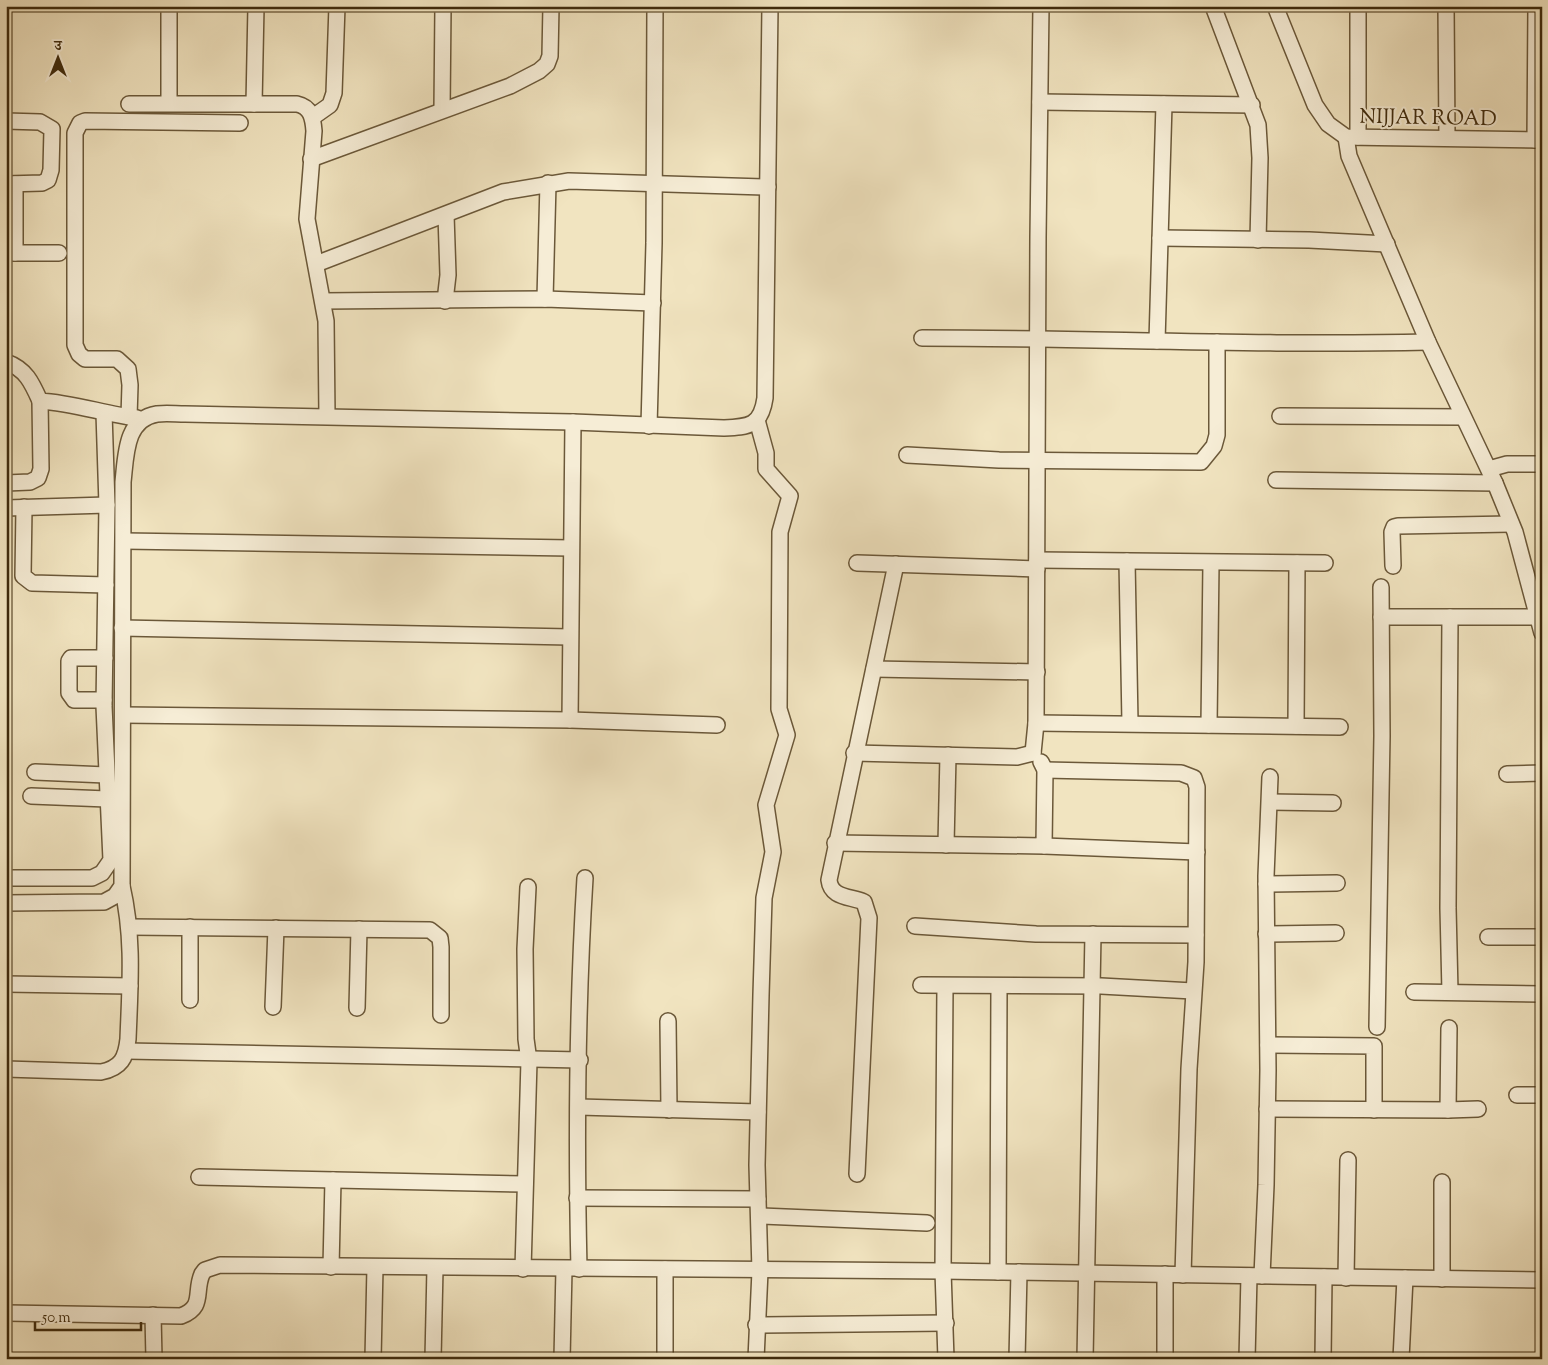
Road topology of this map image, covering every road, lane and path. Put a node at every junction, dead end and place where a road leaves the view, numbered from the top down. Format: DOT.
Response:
graph roads {
  1 [pos="169,6"];
  2 [pos="256,6"];
  3 [pos="337,6"];
  4 [pos="443,6"];
  5 [pos="550,6"];
  6 [pos="655,6"];
  7 [pos="770,6"];
  8 [pos="1041,6"];
  9 [pos="1214,6"];
  10 [pos="1275,6"];
  11 [pos="1358,6"];
  12 [pos="1446,6"];
  13 [pos="1536,6"];
  14 [pos="1040,102"];
  15 [pos="168,103"];
  16 [pos="129,104"];
  17 [pos="254,104"];
  18 [pos="1164,104"];
  19 [pos="1252,105"];
  20 [pos="442,110"];
  21 [pos="313,117"];
  22 [pos="6,121"];
  23 [pos="240,123"];
  24 [pos="1352,137"];
  25 [pos="1447,138"];
  26 [pos="1538,140"];
  27 [pos="311,159"];
  28 [pos="548,183"];
  29 [pos="654,183"];
  30 [pos="10,184"];
  31 [pos="768,187"];
  32 [pos="446,215"];
  33 [pos="1160,238"];
  34 [pos="1258,240"];
  35 [pos="1387,244"];
  36 [pos="10,253"];
  37 [pos="60,253"];
  38 [pos="316,264"];
  39 [pos="545,298"];
  40 [pos="324,301"];
  41 [pos="445,301"];
  42 [pos="653,302"];
  43 [pos="922,338"];
  44 [pos="1038,338"];
  45 [pos="1157,341"];
  46 [pos="1217,342"];
  47 [pos="1428,342"];
  48 [pos="6,362"];
  49 [pos="40,402"];
  50 [pos="104,413"];
  51 [pos="327,416"];
  52 [pos="1280,416"];
  53 [pos="1463,417"];
  54 [pos="136,418"];
  55 [pos="758,420"];
  56 [pos="572,422"];
  57 [pos="649,426"];
  58 [pos="907,455"];
  59 [pos="1037,460"];
  60 [pos="1542,464"];
  61 [pos="1492,476"];
  62 [pos="1276,480"];
  63 [pos="6,483"];
  64 [pos="107,505"];
  65 [pos="24,507"];
  66 [pos="6,508"];
  67 [pos="1511,524"];
  68 [pos="124,540"];
  69 [pos="571,548"];
  70 [pos="1127,561"];
  71 [pos="857,563"];
  72 [pos="1211,563"];
  73 [pos="1297,563"];
  74 [pos="1325,563"];
  75 [pos="896,564"];
  76 [pos="1037,564"];
  77 [pos="1393,566"];
  78 [pos="106,585"];
  79 [pos="1381,588"];
  80 [pos="1381,616"];
  81 [pos="1450,616"];
  82 [pos="1538,617"];
  83 [pos="122,628"];
  84 [pos="1542,633"];
  85 [pos="570,637"];
  86 [pos="105,658"];
  87 [pos="874,669"];
  88 [pos="1037,672"];
  89 [pos="104,700"];
  90 [pos="123,715"];
  91 [pos="570,720"];
  92 [pos="1036,723"];
  93 [pos="1130,723"];
  94 [pos="716,725"];
  95 [pos="1209,725"];
  96 [pos="1296,726"];
  97 [pos="1340,727"];
  98 [pos="854,752"];
  99 [pos="1033,753"];
  100 [pos="948,755"];
  101 [pos="1045,770"];
  102 [pos="35,772"];
  103 [pos="1542,773"];
  104 [pos="1507,774"];
  105 [pos="106,775"];
  106 [pos="1270,777"];
  107 [pos="31,796"];
  108 [pos="107,799"];
  109 [pos="1270,802"];
  110 [pos="1333,802"];
  111 [pos="835,843"];
  112 [pos="946,845"];
  113 [pos="1044,846"];
  114 [pos="1197,852"];
  115 [pos="6,878"];
  116 [pos="585,878"];
  117 [pos="1337,883"];
  118 [pos="1266,884"];
  119 [pos="122,886"];
  120 [pos="528,887"];
  121 [pos="6,903"];
  122 [pos="915,926"];
  123 [pos="130,927"];
  124 [pos="190,927"];
  125 [pos="276,928"];
  126 [pos="359,929"];
  127 [pos="1336,933"];
  128 [pos="1092,934"];
  129 [pos="1266,934"];
  130 [pos="1196,935"];
  131 [pos="1488,937"];
  132 [pos="1542,937"];
  133 [pos="6,984"];
  134 [pos="921,985"];
  135 [pos="130,986"];
  136 [pos="945,986"];
  137 [pos="999,986"];
  138 [pos="1092,986"];
  139 [pos="1194,991"];
  140 [pos="1414,992"];
  141 [pos="1450,992"];
  142 [pos="1542,994"];
  143 [pos="190,1000"];
  144 [pos="273,1007"];
  145 [pos="357,1008"];
  146 [pos="441,1015"];
  147 [pos="668,1021"];
  148 [pos="1377,1027"];
  149 [pos="1449,1028"];
  150 [pos="1268,1044"];
  151 [pos="127,1051"];
  152 [pos="580,1060"];
  153 [pos="530,1061"];
  154 [pos="6,1069"];
  155 [pos="1517,1095"];
  156 [pos="1542,1095"];
  157 [pos="579,1107"];
  158 [pos="1267,1108"];
  159 [pos="669,1110"];
  160 [pos="1374,1110"];
  161 [pos="1448,1110"];
  162 [pos="1478,1110"];
  163 [pos="758,1112"];
  164 [pos="1348,1160"];
  165 [pos="857,1174"];
  166 [pos="199,1177"];
  167 [pos="332,1180"];
  168 [pos="1442,1182"];
  169 [pos="525,1184"];
  170 [pos="577,1198"];
  171 [pos="758,1199"];
  172 [pos="760,1216"];
  173 [pos="927,1223"];
  174 [pos="331,1267"];
  175 [pos="375,1267"];
  176 [pos="436,1268"];
  177 [pos="523,1269"];
  178 [pos="571,1269"];
  179 [pos="664,1269"];
  180 [pos="760,1271"];
  181 [pos="944,1271"];
  182 [pos="998,1272"];
  183 [pos="1019,1272"];
  184 [pos="1088,1273"];
  185 [pos="1165,1274"];
  186 [pos="1183,1275"];
  187 [pos="1256,1276"];
  188 [pos="1324,1277"];
  189 [pos="1346,1278"];
  190 [pos="1405,1278"];
  191 [pos="1442,1279"];
  192 [pos="1542,1280"];
  193 [pos="7,1314"];
  194 [pos="154,1315"];
  195 [pos="946,1323"];
  196 [pos="756,1325"];
  197 [pos="154,1359"];
  198 [pos="373,1359"];
  199 [pos="433,1359"];
  200 [pos="562,1359"];
  201 [pos="665,1359"];
  202 [pos="756,1359"];
  203 [pos="946,1359"];
  204 [pos="1017,1359"];
  205 [pos="1085,1359"];
  206 [pos="1165,1359"];
  207 [pos="1247,1359"];
  208 [pos="1323,1359"];
  209 [pos="1401,1359"];
  1 -- 15 [label="street"];
  2 -- 17 [label="street"];
  3 -- 21 [label="street"];
  4 -- 20 [label="street"];
  5 -- 20 [label="street"];
  6 -- 29 [label="street"];
  7 -- 31 [label="street"];
  8 -- 14 [label="street"];
  9 -- 19 [label="street"];
  10 -- 24 [label="street, NIJJAR ROAD"];
  11 -- 24 [label="street"];
  12 -- 25 [label="street"];
  13 -- 26 [label="street"];
  14 -- 18 [label="street"];
  14 -- 44 [label="street"];
  15 -- 16 [label="street"];
  15 -- 17 [label="street"];
  17 -- 21 [label="street"];
  18 -- 19 [label="street"];
  18 -- 33 [label="street"];
  19 -- 34 [label="street"];
  20 -- 27 [label="street"];
  21 -- 27 [label="street"];
  22 -- 30 [label="street"];
  23 -- 54 [label="street"];
  24 -- 25 [label="street, NIJJAR ROAD"];
  24 -- 35 [label="street"];
  25 -- 26 [label="street, NIJJAR ROAD"];
  27 -- 38 [label="street"];
  28 -- 29 [label="street"];
  28 -- 32 [label="street"];
  28 -- 39 [label="street"];
  29 -- 31 [label="street"];
  29 -- 42 [label="street"];
  30 -- 36 [label="street"];
  31 -- 55 [label="street"];
  32 -- 38 [label="street"];
  32 -- 41 [label="street"];
  33 -- 34 [label="street"];
  33 -- 45 [label="street"];
  34 -- 35 [label="street"];
  35 -- 47 [label="street"];
  36 -- 37 [label="street"];
  38 -- 40 [label="street"];
  39 -- 41 [label="street"];
  39 -- 42 [label="street"];
  40 -- 41 [label="street"];
  40 -- 51 [label="street"];
  42 -- 57 [label="street"];
  43 -- 44 [label="street"];
  44 -- 45 [label="street"];
  44 -- 59 [label="street"];
  45 -- 46 [label="street"];
  46 -- 47 [label="street"];
  46 -- 59 [label="street"];
  47 -- 53 [label="street"];
  48 -- 49 [label="street"];
  49 -- 50 [label="street"];
  49 -- 63 [label="street"];
  50 -- 54 [label="street"];
  50 -- 64 [label="street"];
  51 -- 54 [label="street"];
  51 -- 56 [label="street"];
  52 -- 53 [label="street"];
  53 -- 61 [label="street"];
  54 -- 68 [label="street"];
  55 -- 57 [label="street"];
  55 -- 163 [label="street"];
  56 -- 57 [label="street"];
  56 -- 69 [label="street"];
  58 -- 59 [label="street"];
  59 -- 76 [label="street"];
  60 -- 61 [label="street"];
  61 -- 62 [label="street"];
  61 -- 67 [label="street"];
  64 -- 65 [label="street"];
  64 -- 78 [label="street"];
  65 -- 66 [label="street"];
  65 -- 78 [label="street"];
  67 -- 77 [label="street"];
  67 -- 82 [label="street"];
  68 -- 69 [label="street"];
  68 -- 83 [label="street"];
  69 -- 85 [label="street"];
  70 -- 72 [label="street"];
  70 -- 76 [label="street"];
  70 -- 93 [label="street"];
  71 -- 75 [label="street"];
  72 -- 73 [label="street"];
  72 -- 95 [label="street"];
  73 -- 74 [label="street"];
  73 -- 96 [label="street"];
  75 -- 76 [label="street"];
  75 -- 87 [label="street"];
  76 -- 88 [label="street"];
  78 -- 86 [label="street"];
  79 -- 80 [label="street"];
  80 -- 81 [label="street"];
  80 -- 148 [label="street"];
  81 -- 82 [label="street"];
  81 -- 141 [label="street"];
  82 -- 84 [label="street"];
  83 -- 85 [label="street"];
  83 -- 90 [label="street"];
  85 -- 91 [label="street"];
  86 -- 89 [label="street"];
  86 -- 89 [label="street"];
  87 -- 88 [label="street"];
  87 -- 98 [label="street"];
  88 -- 92 [label="street"];
  89 -- 105 [label="street"];
  90 -- 91 [label="street"];
  90 -- 119 [label="street"];
  91 -- 94 [label="street"];
  92 -- 93 [label="street"];
  92 -- 99 [label="street"];
  93 -- 95 [label="street"];
  95 -- 96 [label="street"];
  96 -- 97 [label="street"];
  98 -- 100 [label="street"];
  98 -- 111 [label="street"];
  99 -- 100 [label="street"];
  99 -- 101 [label="street"];
  100 -- 112 [label="street"];
  101 -- 113 [label="street"];
  101 -- 114 [label="street"];
  102 -- 105 [label="street"];
  103 -- 104 [label="street"];
  105 -- 108 [label="street"];
  106 -- 109 [label="street"];
  107 -- 108 [label="street"];
  108 -- 115 [label="street"];
  109 -- 110 [label="street"];
  109 -- 118 [label="street"];
  111 -- 112 [label="street"];
  111 -- 165 [label="street"];
  112 -- 113 [label="street"];
  113 -- 114 [label="street"];
  114 -- 130 [label="street"];
  116 -- 152 [label="street"];
  117 -- 118 [label="street"];
  118 -- 129 [label="street"];
  119 -- 121 [label="street"];
  119 -- 123 [label="street"];
  120 -- 153 [label="street"];
  122 -- 128 [label="street"];
  123 -- 124 [label="street"];
  123 -- 135 [label="street"];
  124 -- 125 [label="street"];
  124 -- 143 [label="street"];
  125 -- 126 [label="street"];
  125 -- 144 [label="street"];
  126 -- 145 [label="street"];
  126 -- 146 [label="street"];
  127 -- 129 [label="street"];
  128 -- 130 [label="street"];
  128 -- 138 [label="street"];
  129 -- 150 [label="street"];
  130 -- 139 [label="street"];
  131 -- 132 [label="street"];
  133 -- 135 [label="street"];
  134 -- 136 [label="street"];
  135 -- 151 [label="street"];
  136 -- 137 [label="street"];
  136 -- 181 [label="street"];
  137 -- 138 [label="street"];
  137 -- 182 [label="street"];
  138 -- 139 [label="street"];
  138 -- 184 [label="street"];
  139 -- 186 [label="street"];
  140 -- 141 [label="street"];
  141 -- 142 [label="street"];
  147 -- 159 [label="street"];
  149 -- 161 [label="street"];
  150 -- 158 [label="street"];
  150 -- 160 [label="street"];
  151 -- 153 [label="street"];
  151 -- 154 [label="street"];
  152 -- 153 [label="street"];
  152 -- 157 [label="street"];
  153 -- 169 [label="street"];
  155 -- 156 [label="street"];
  157 -- 159 [label="street"];
  157 -- 170 [label="street"];
  158 -- 160 [label="street"];
  158 -- 187 [label="street"];
  159 -- 163 [label="street"];
  160 -- 161 [label="street"];
  161 -- 162 [label="street"];
  163 -- 171 [label="street"];
  164 -- 189 [label="street"];
  166 -- 167 [label="street"];
  167 -- 169 [label="street"];
  167 -- 174 [label="street"];
  168 -- 191 [label="street"];
  169 -- 177 [label="street"];
  170 -- 171 [label="street"];
  170 -- 178 [label="street"];
  171 -- 172 [label="street"];
  172 -- 173 [label="street"];
  172 -- 180 [label="street"];
  174 -- 175 [label="street"];
  174 -- 194 [label="street"];
  175 -- 176 [label="street"];
  175 -- 198 [label="street"];
  176 -- 177 [label="street"];
  176 -- 199 [label="street"];
  177 -- 178 [label="street"];
  178 -- 179 [label="street"];
  178 -- 200 [label="street"];
  179 -- 180 [label="street"];
  179 -- 201 [label="street"];
  180 -- 181 [label="street"];
  180 -- 196 [label="street"];
  181 -- 182 [label="street"];
  181 -- 195 [label="street"];
  182 -- 183 [label="street"];
  183 -- 184 [label="street"];
  183 -- 204 [label="street"];
  184 -- 185 [label="street"];
  184 -- 205 [label="street"];
  185 -- 186 [label="street"];
  185 -- 206 [label="street"];
  186 -- 187 [label="street"];
  187 -- 188 [label="street"];
  187 -- 207 [label="street"];
  188 -- 189 [label="street"];
  188 -- 208 [label="street"];
  189 -- 190 [label="street"];
  190 -- 191 [label="street"];
  190 -- 209 [label="street"];
  191 -- 192 [label="street"];
  193 -- 194 [label="street"];
  194 -- 197 [label="street"];
  195 -- 196 [label="street"];
  195 -- 203 [label="street"];
  196 -- 202 [label="street"];
}
